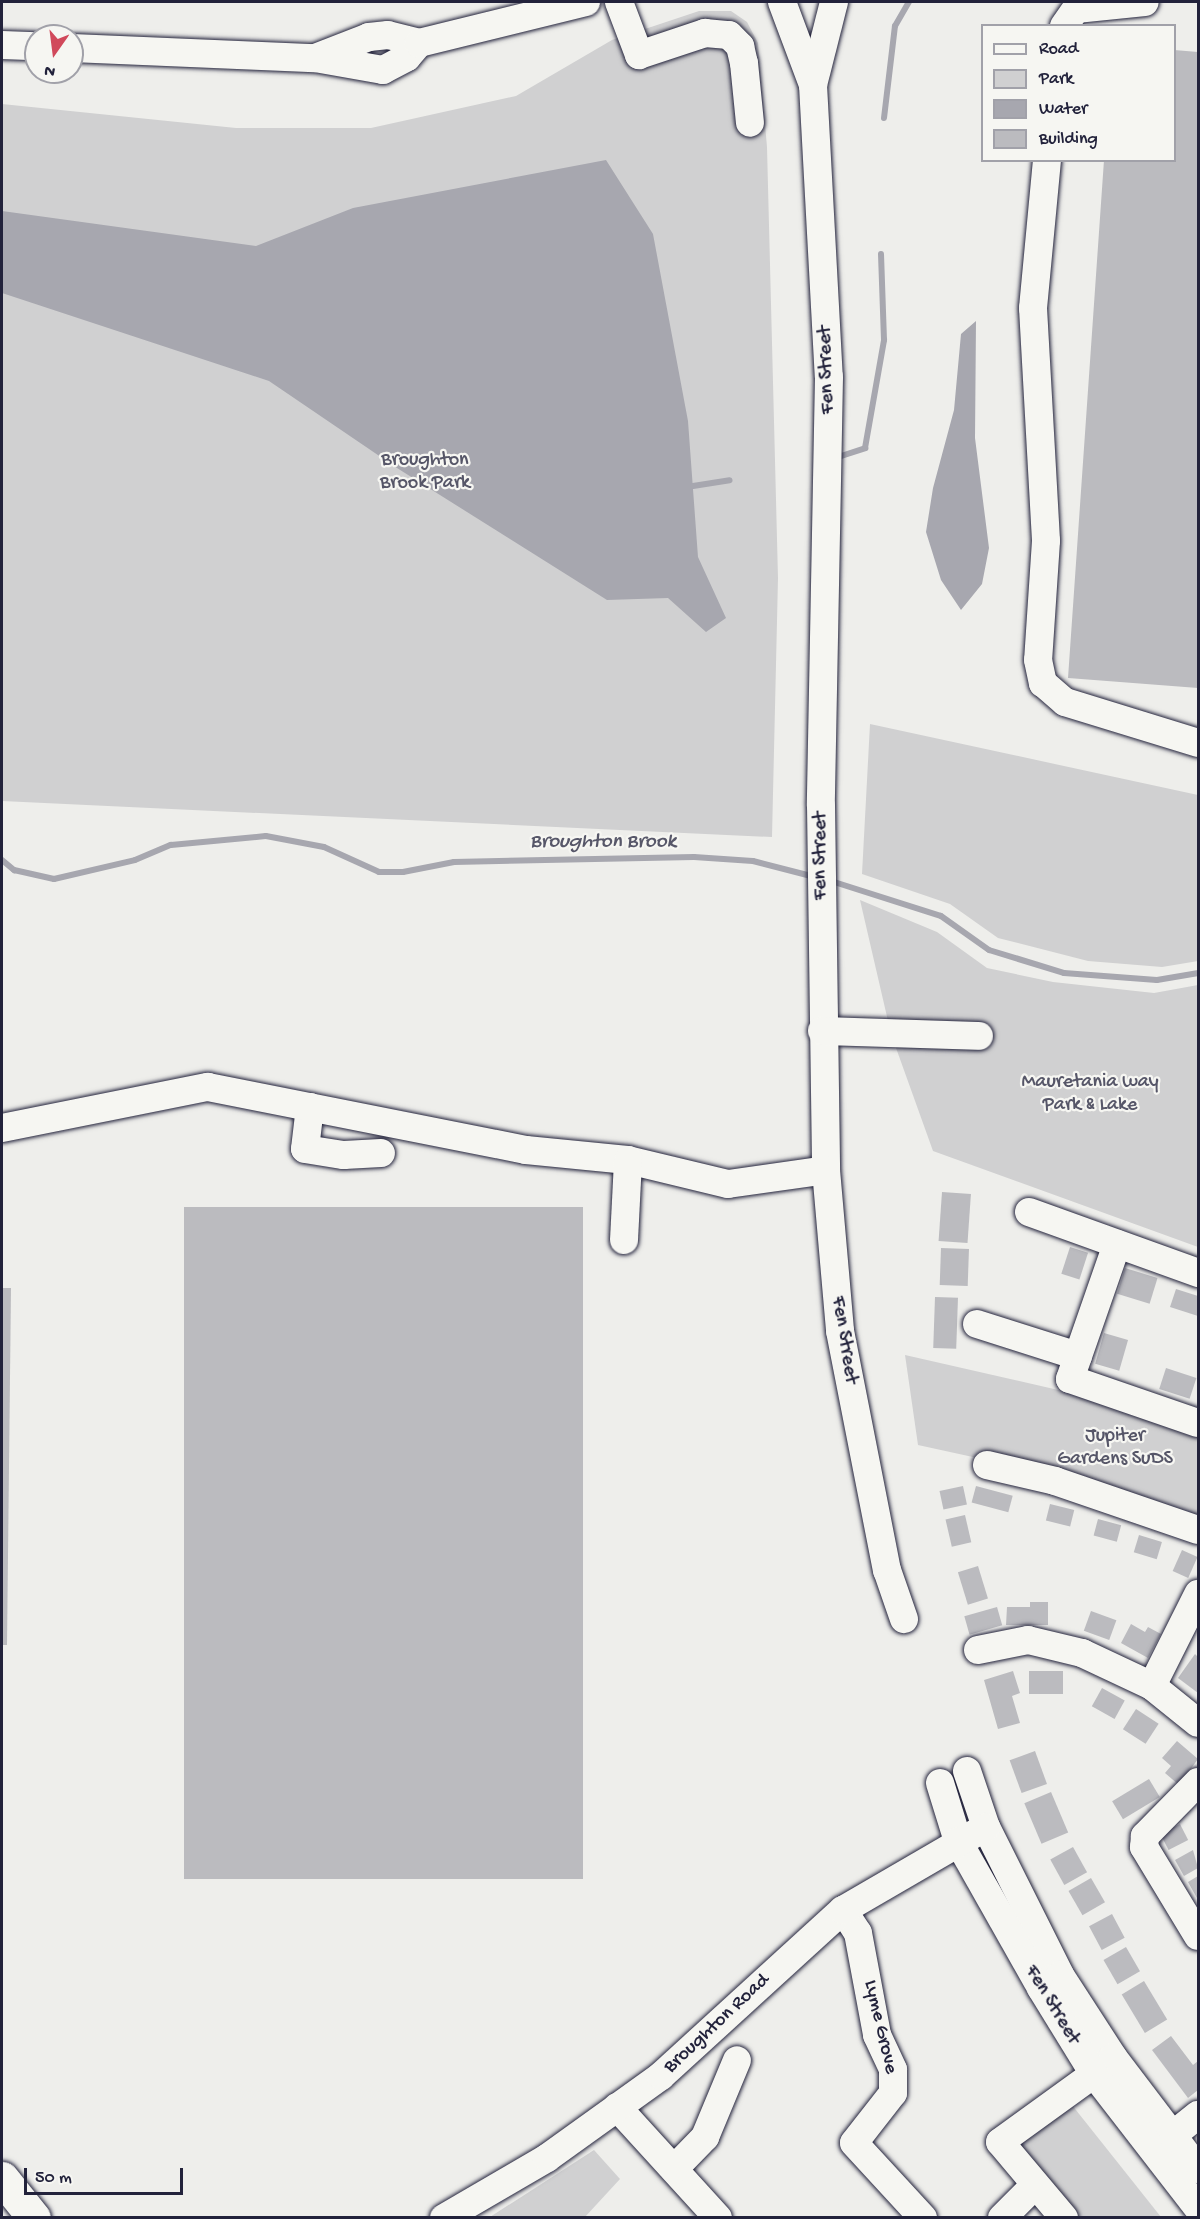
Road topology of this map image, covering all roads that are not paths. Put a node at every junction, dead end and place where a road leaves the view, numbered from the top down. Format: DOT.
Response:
graph roads {
  1 [pos="586,2"];
  2 [pos="619,2"];
  3 [pos="782,2"];
  4 [pos="834,2"];
  5 [pos="1145,2"];
  6 [pos="535,8"];
  7 [pos="1065,24"];
  8 [pos="2,45"];
  9 [pos="24,46"];
  10 [pos="84,48"];
  11 [pos="813,85"];
  12 [pos="750,123"];
  13 [pos="1047,162"];
  14 [pos="1198,743"];
  15 [pos="822,1031"];
  16 [pos="979,1036"];
  17 [pos="310,1107"];
  18 [pos="2,1128"];
  19 [pos="381,1153"];
  20 [pos="628,1160"];
  21 [pos="826,1170"];
  22 [pos="1029,1212"];
  23 [pos="624,1240"];
  24 [pos="1117,1244"];
  25 [pos="1198,1273"];
  26 [pos="976,1324"];
  27 [pos="1074,1367"];
  28 [pos="1198,1423"];
  29 [pos="987,1465"];
  30 [pos="1198,1530"];
  31 [pos="1198,1594"];
  32 [pos="904,1619"];
  33 [pos="978,1650"];
  34 [pos="1152,1686"];
  35 [pos="1198,1723"];
  36 [pos="967,1771"];
  37 [pos="1198,1782"];
  38 [pos="940,1783"];
  39 [pos="986,1827"];
  40 [pos="958,1841"];
  41 [pos="843,1910"];
  42 [pos="1198,1936"];
  43 [pos="737,2060"];
  44 [pos="1094,2074"];
  45 [pos="617,2107"];
  46 [pos="1198,2115"];
  47 [pos="1173,2135"];
  48 [pos="674,2169"];
  49 [pos="1198,2169"];
  50 [pos="2,2178"];
  51 [pos="1035,2185"];
  52 [pos="1198,2208"];
  53 [pos="715,2216"];
  54 [pos="34,2217"];
  55 [pos="444,2217"];
  56 [pos="923,2217"];
  57 [pos="1002,2217"];
  58 [pos="1064,2217"];
  1 -- 6 [label="street"];
  2 -- 12 [label="street"];
  3 -- 11 [label="street, Fen Street"];
  4 -- 11 [label="street, Fen Street"];
  5 -- 7 [label="street"];
  6 -- 10 [label="street"];
  8 -- 9 [label="street"];
  11 -- 15 [label="street, Fen Street"];
  13 -- 14 [label="street"];
  15 -- 16 [label="street"];
  15 -- 21 [label="street, Fen Street"];
  17 -- 18 [label="street"];
  17 -- 19 [label="street"];
  17 -- 20 [label="street"];
  20 -- 21 [label="street"];
  20 -- 23 [label="street"];
  21 -- 32 [label="street, Fen Street"];
  22 -- 24 [label="street"];
  24 -- 25 [label="street"];
  24 -- 27 [label="street"];
  26 -- 27 [label="street"];
  27 -- 28 [label="street"];
  29 -- 30 [label="street"];
  31 -- 34 [label="street"];
  33 -- 34 [label="street"];
  34 -- 35 [label="street"];
  36 -- 39 [label="street, Fen Street"];
  37 -- 42 [label="street"];
  38 -- 40 [label="street, Fen Street"];
  39 -- 40 [label="street, Broughton Road"];
  39 -- 47 [label="street, Fen Street"];
  40 -- 41 [label="street, Broughton Road"];
  40 -- 44 [label="street, Fen Street"];
  41 -- 45 [label="street, Broughton Road"];
  41 -- 56 [label="street, Lyme Grove"];
  43 -- 48 [label="street"];
  44 -- 51 [label="street"];
  44 -- 52 [label="street, Fen Street"];
  45 -- 48 [label="street"];
  45 -- 55 [label="street, Broughton Road"];
  46 -- 47 [label="street"];
  47 -- 49 [label="street, Fen Street"];
  48 -- 53 [label="street"];
  50 -- 54 [label="highway"];
  51 -- 57 [label="street"];
  51 -- 58 [label="street"];
}
